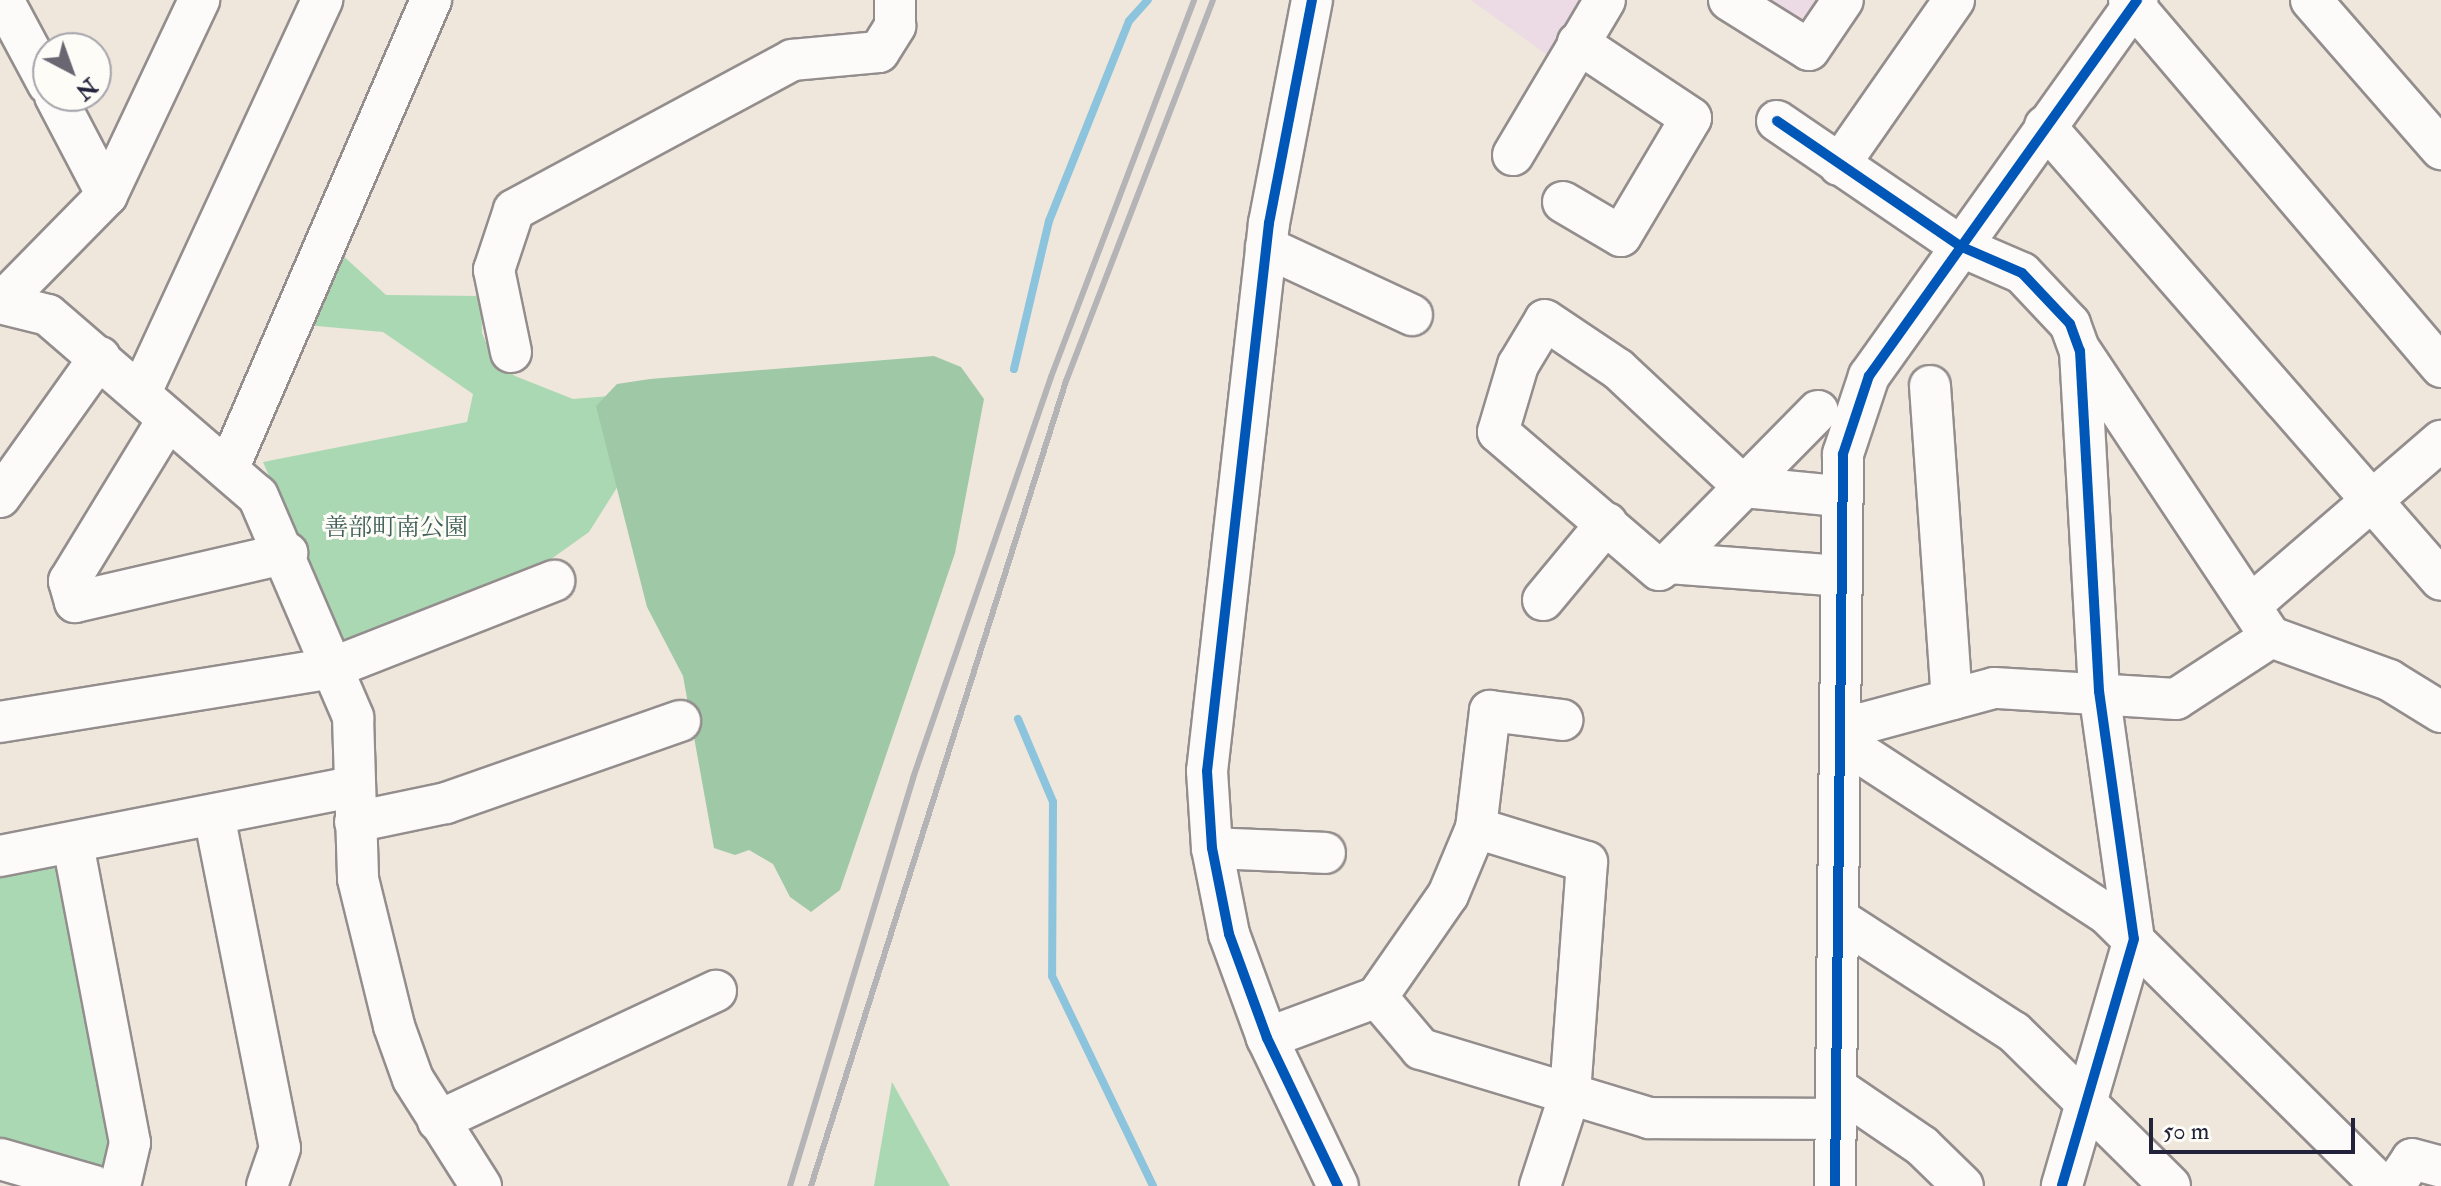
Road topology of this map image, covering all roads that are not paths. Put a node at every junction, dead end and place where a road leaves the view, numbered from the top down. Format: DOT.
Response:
graph roads {
  1 [pos="3,0"];
  2 [pos="199,0"];
  3 [pos="322,0"];
  4 [pos="431,0"];
  5 [pos="895,0"];
  6 [pos="1312,0"];
  7 [pos="1605,0"];
  8 [pos="1729,0"];
  9 [pos="1843,0"];
  10 [pos="1954,0"];
  11 [pos="2311,0"];
  12 [pos="2133,2"];
  13 [pos="1578,43"];
  14 [pos="32,54"];
  15 [pos="63,112"];
  16 [pos="1777,121"];
  17 [pos="2045,126"];
  18 [pos="2441,149"];
  19 [pos="1513,155"];
  20 [pos="1839,165"];
  21 [pos="107,195"];
  22 [pos="1563,202"];
  23 [pos="1266,247"];
  24 [pos="1962,247"];
  25 [pos="0,303"];
  26 [pos="1412,315"];
  27 [pos="2080,351"];
  28 [pos="511,352"];
  29 [pos="100,357"];
  30 [pos="2441,367"];
  31 [pos="1930,386"];
  32 [pos="142,390"];
  33 [pos="1818,411"];
  34 [pos="168,419"];
  35 [pos="2441,441"];
  36 [pos="13,450"];
  37 [pos="229,467"];
  38 [pos="1744,487"];
  39 [pos="1837,496"];
  40 [pos="0,497"];
  41 [pos="2370,501"];
  42 [pos="1607,523"];
  43 [pos="287,553"];
  44 [pos="1669,563"];
  45 [pos="1840,576"];
  46 [pos="2441,580"];
  47 [pos="554,581"];
  48 [pos="1543,600"];
  49 [pos="2261,621"];
  50 [pos="329,669"];
  51 [pos="2099,691"];
  52 [pos="1952,699"];
  53 [pos="2441,712"];
  54 [pos="1562,720"];
  55 [pos="680,721"];
  56 [pos="0,722"];
  57 [pos="1843,742"];
  58 [pos="354,805"];
  59 [pos="215,820"];
  60 [pos="1476,828"];
  61 [pos="73,844"];
  62 [pos="1212,848"];
  63 [pos="1325,853"];
  64 [pos="0,856"];
  65 [pos="1839,919"];
  66 [pos="2134,939"];
  67 [pos="716,991"];
  68 [pos="1377,997"];
  69 [pos="1267,1038"];
  70 [pos="1570,1094"];
  71 [pos="1835,1103"];
  72 [pos="2087,1106"];
  73 [pos="438,1121"];
  74 [pos="0,1159"];
  75 [pos="2441,1167"];
  76 [pos="94,1186"];
  77 [pos="120,1186"];
  78 [pos="267,1186"];
  79 [pos="481,1186"];
  80 [pos="1338,1186"];
  81 [pos="1540,1186"];
  82 [pos="1835,1186"];
  83 [pos="1963,1186"];
  84 [pos="2062,1186"];
  85 [pos="2170,1186"];
  86 [pos="2382,1186"];
  87 [pos="2394,1186"];
  1 -- 14 [label="street"];
  2 -- 21 [label="street"];
  3 -- 32 [label="street"];
  4 -- 37 [label="street"];
  5 -- 28 [label="street"];
  6 -- 23 [label="street"];
  7 -- 13 [label="street"];
  8 -- 9 [label="street"];
  10 -- 20 [label="street"];
  11 -- 18 [label="street"];
  12 -- 17 [label="street"];
  12 -- 30 [label="street"];
  13 -- 19 [label="street"];
  13 -- 22 [label="street"];
  15 -- 21 [label="street"];
  16 -- 20 [label="street"];
  17 -- 24 [label="street"];
  17 -- 41 [label="street"];
  20 -- 24 [label="street"];
  21 -- 25 [label="street"];
  23 -- 26 [label="street"];
  23 -- 62 [label="street"];
  24 -- 27 [label="street"];
  24 -- 39 [label="street"];
  25 -- 29 [label="street"];
  27 -- 49 [label="street"];
  27 -- 51 [label="street"];
  29 -- 32 [label="street"];
  29 -- 36 [label="street"];
  31 -- 52 [label="street"];
  32 -- 34 [label="street"];
  33 -- 38 [label="street"];
  34 -- 37 [label="street"];
  34 -- 43 [label="street"];
  35 -- 41 [label="street"];
  36 -- 40 [label="street"];
  37 -- 43 [label="street"];
  38 -- 39 [label="street"];
  38 -- 42 [label="street"];
  38 -- 44 [label="street"];
  39 -- 45 [label="street"];
  41 -- 46 [label="street"];
  41 -- 49 [label="street"];
  42 -- 44 [label="street"];
  42 -- 48 [label="street"];
  43 -- 50 [label="street"];
  44 -- 45 [label="street"];
  45 -- 57 [label="street"];
  47 -- 50 [label="street"];
  49 -- 51 [label="street"];
  49 -- 53 [label="street"];
  50 -- 56 [label="street"];
  50 -- 58 [label="street"];
  51 -- 52 [label="street"];
  51 -- 66 [label="street"];
  52 -- 57 [label="street"];
  54 -- 60 [label="street"];
  55 -- 58 [label="street"];
  57 -- 65 [label="street"];
  57 -- 66 [label="street"];
  58 -- 59 [label="street"];
  58 -- 73 [label="street"];
  59 -- 61 [label="street"];
  59 -- 78 [label="street"];
  60 -- 68 [label="street"];
  60 -- 70 [label="street"];
  61 -- 64 [label="street"];
  61 -- 77 [label="street"];
  62 -- 63 [label="street"];
  62 -- 69 [label="street"];
  65 -- 71 [label="street"];
  65 -- 72 [label="street"];
  66 -- 72 [label="street"];
  66 -- 86 [label="street"];
  67 -- 73 [label="street"];
  68 -- 69 [label="street"];
  68 -- 70 [label="street"];
  69 -- 80 [label="street"];
  70 -- 71 [label="street"];
  70 -- 81 [label="street"];
  71 -- 82 [label="street"];
  71 -- 83 [label="street"];
  72 -- 84 [label="street"];
  72 -- 85 [label="street"];
  73 -- 79 [label="street"];
  74 -- 76 [label="street"];
  75 -- 87 [label="street"];
}
